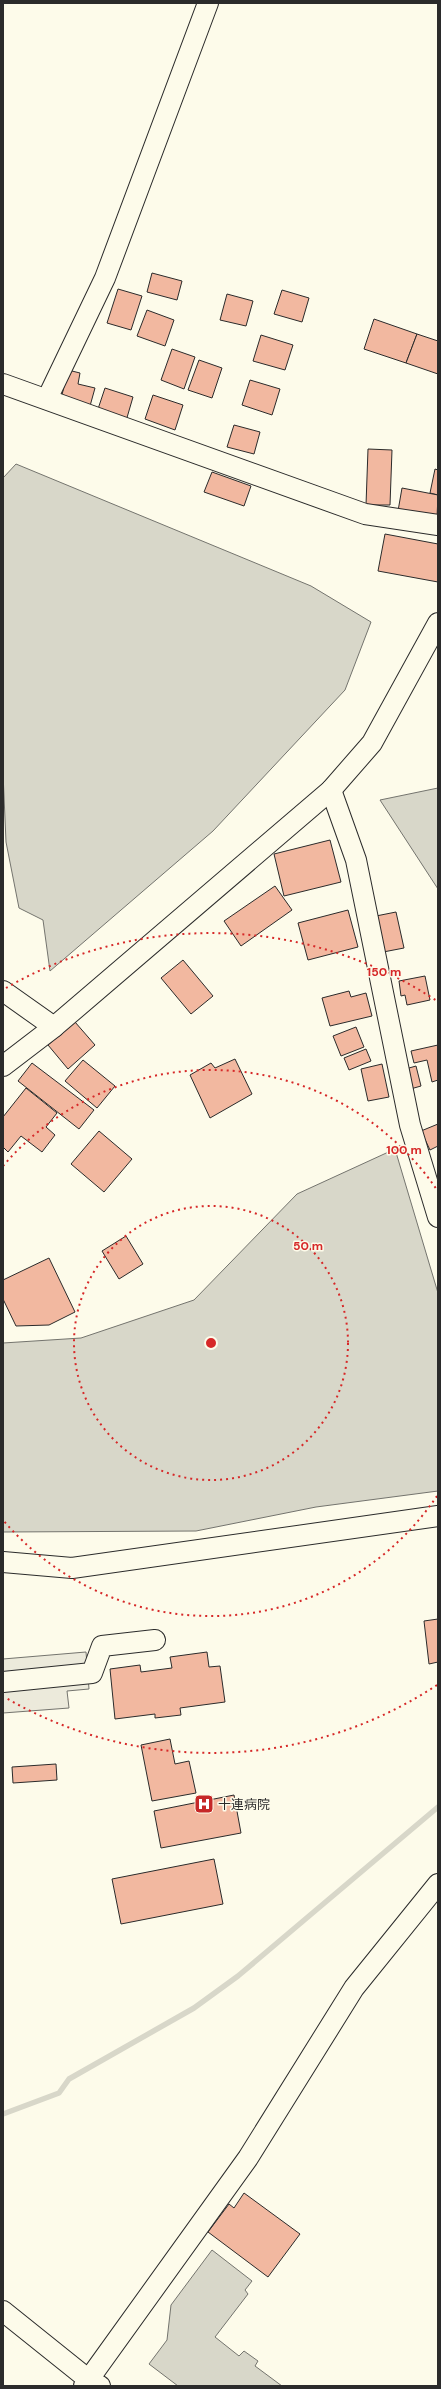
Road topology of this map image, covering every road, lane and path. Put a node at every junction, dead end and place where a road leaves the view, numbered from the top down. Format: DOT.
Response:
graph roads {
  1 [pos="208,3"];
  2 [pos="3,384"];
  3 [pos="46,399"];
  4 [pos="438,525"];
  5 [pos="438,623"];
  6 [pos="331,790"];
  7 [pos="3,991"];
  8 [pos="54,1027"];
  9 [pos="3,1066"];
  10 [pos="438,1217"];
  11 [pos="438,1516"];
  12 [pos="3,1562"];
  13 [pos="155,1640"];
  14 [pos="3,1682"];
  15 [pos="438,1884"];
  16 [pos="3,2311"];
  17 [pos="91,2384"];
  1 -- 3 [label="street"];
  2 -- 3 [label="street"];
  3 -- 4 [label="street"];
  5 -- 6 [label="street"];
  6 -- 8 [label="street"];
  6 -- 10 [label="street"];
  7 -- 8 [label="street"];
  8 -- 9 [label="street"];
  11 -- 12 [label="street"];
  13 -- 14 [label="street"];
  15 -- 17 [label="street"];
  16 -- 17 [label="street"];
}
